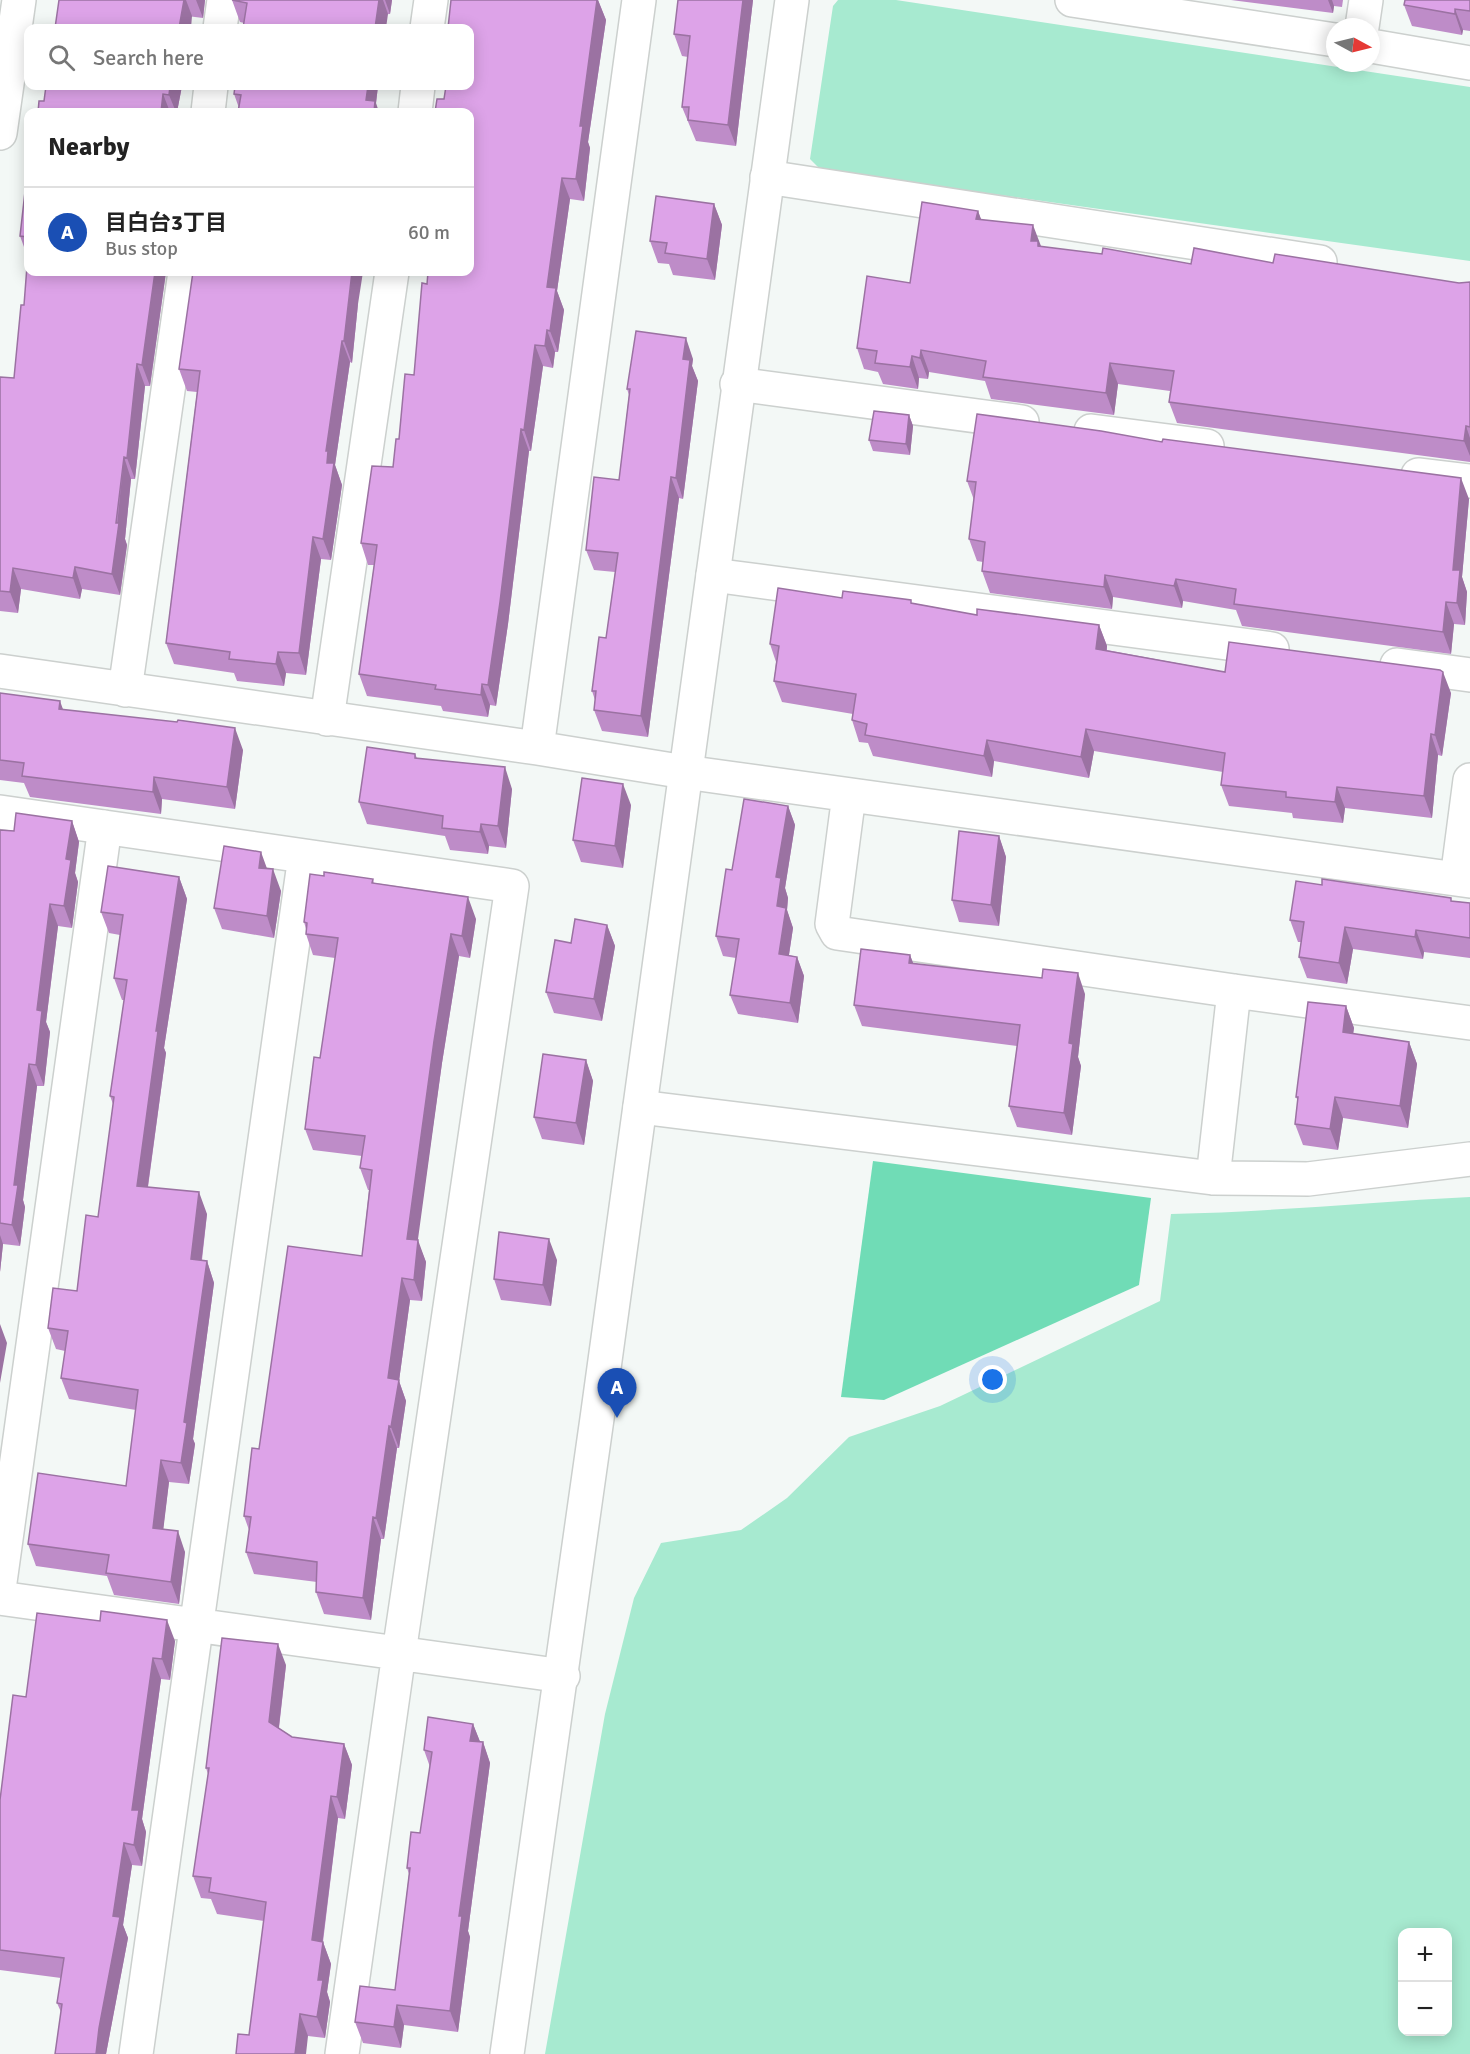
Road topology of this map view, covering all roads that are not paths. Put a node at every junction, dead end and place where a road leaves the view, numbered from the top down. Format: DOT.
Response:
graph roads {
  1 [pos="19,0"];
  2 [pos="224,0"];
  3 [pos="431,0"];
  4 [pos="639,0"];
  5 [pos="792,0"];
  6 [pos="1072,0"];
  7 [pos="1366,0"];
  8 [pos="1161,6"];
  9 [pos="1363,18"];
  10 [pos="221,24"];
  11 [pos="428,24"];
  12 [pos="1326,38"];
  13 [pos="1380,48"];
  14 [pos="1470,63"];
  15 [pos="211,90"];
  16 [pos="417,90"];
  17 [pos="209,108"];
  18 [pos="415,108"];
  19 [pos="0,133"];
  20 [pos="767,177"];
  21 [pos="1353,267"];
  22 [pos="184,276"];
  23 [pos="391,276"];
  24 [pos="737,384"];
  25 [pos="1234,450"];
  26 [pos="1387,470"];
  27 [pos="1470,482"];
  28 [pos="713,574"];
  29 [pos="1304,653"];
  30 [pos="1364,661"];
  31 [pos="0,671"];
  32 [pos="1470,675"];
  33 [pos="125,690"];
  34 [pos="327,719"];
  35 [pos="537,748"];
  36 [pos="685,772"];
  37 [pos="1470,780"];
  38 [pos="849,795"];
  39 [pos="0,812"];
  40 [pos="105,827"];
  41 [pos="305,856"];
  42 [pos="1463,880"];
  43 [pos="1234,991"];
  44 [pos="1470,1023"];
  45 [pos="640,1107"];
  46 [pos="1470,1159"];
  47 [pos="1213,1178"];
  48 [pos="0,1582"];
  49 [pos="0,1598"];
  50 [pos="197,1626"];
  51 [pos="399,1653"];
  52 [pos="562,1676"];
  53 [pos="136,2054"];
  54 [pos="342,2054"];
  55 [pos="507,2054"];
  1 -- 19 [label="street"];
  2 -- 10 [label="street"];
  3 -- 11 [label="street"];
  4 -- 35 [label="street"];
  5 -- 20 [label="street"];
  6 -- 8 [label="street"];
  7 -- 9 [label="street"];
  8 -- 12 [label="street"];
  13 -- 14 [label="street"];
  15 -- 17 [label="street"];
  16 -- 18 [label="street"];
  20 -- 21 [label="street"];
  20 -- 24 [label="street"];
  22 -- 33 [label="street"];
  23 -- 34 [label="street"];
  24 -- 25 [label="street"];
  24 -- 28 [label="street"];
  26 -- 27 [label="street"];
  28 -- 29 [label="street"];
  28 -- 36 [label="street"];
  30 -- 32 [label="street"];
  31 -- 33 [label="street"];
  33 -- 34 [label="street"];
  34 -- 35 [label="street"];
  35 -- 36 [label="street"];
  36 -- 38 [label="street"];
  36 -- 45 [label="street"];
  37 -- 42 [label="street"];
  38 -- 42 [label="street"];
  38 -- 43 [label="street"];
  39 -- 40 [label="street"];
  40 -- 41 [label="street"];
  40 -- 48 [label="street"];
  41 -- 50 [label="street"];
  41 -- 51 [label="street"];
  43 -- 44 [label="street"];
  43 -- 47 [label="street"];
  45 -- 47 [label="street"];
  45 -- 52 [label="street"];
  46 -- 47 [label="street"];
  49 -- 50 [label="street"];
  50 -- 51 [label="street"];
  50 -- 53 [label="street"];
  51 -- 52 [label="street"];
  51 -- 54 [label="street"];
  52 -- 55 [label="street"];
}
